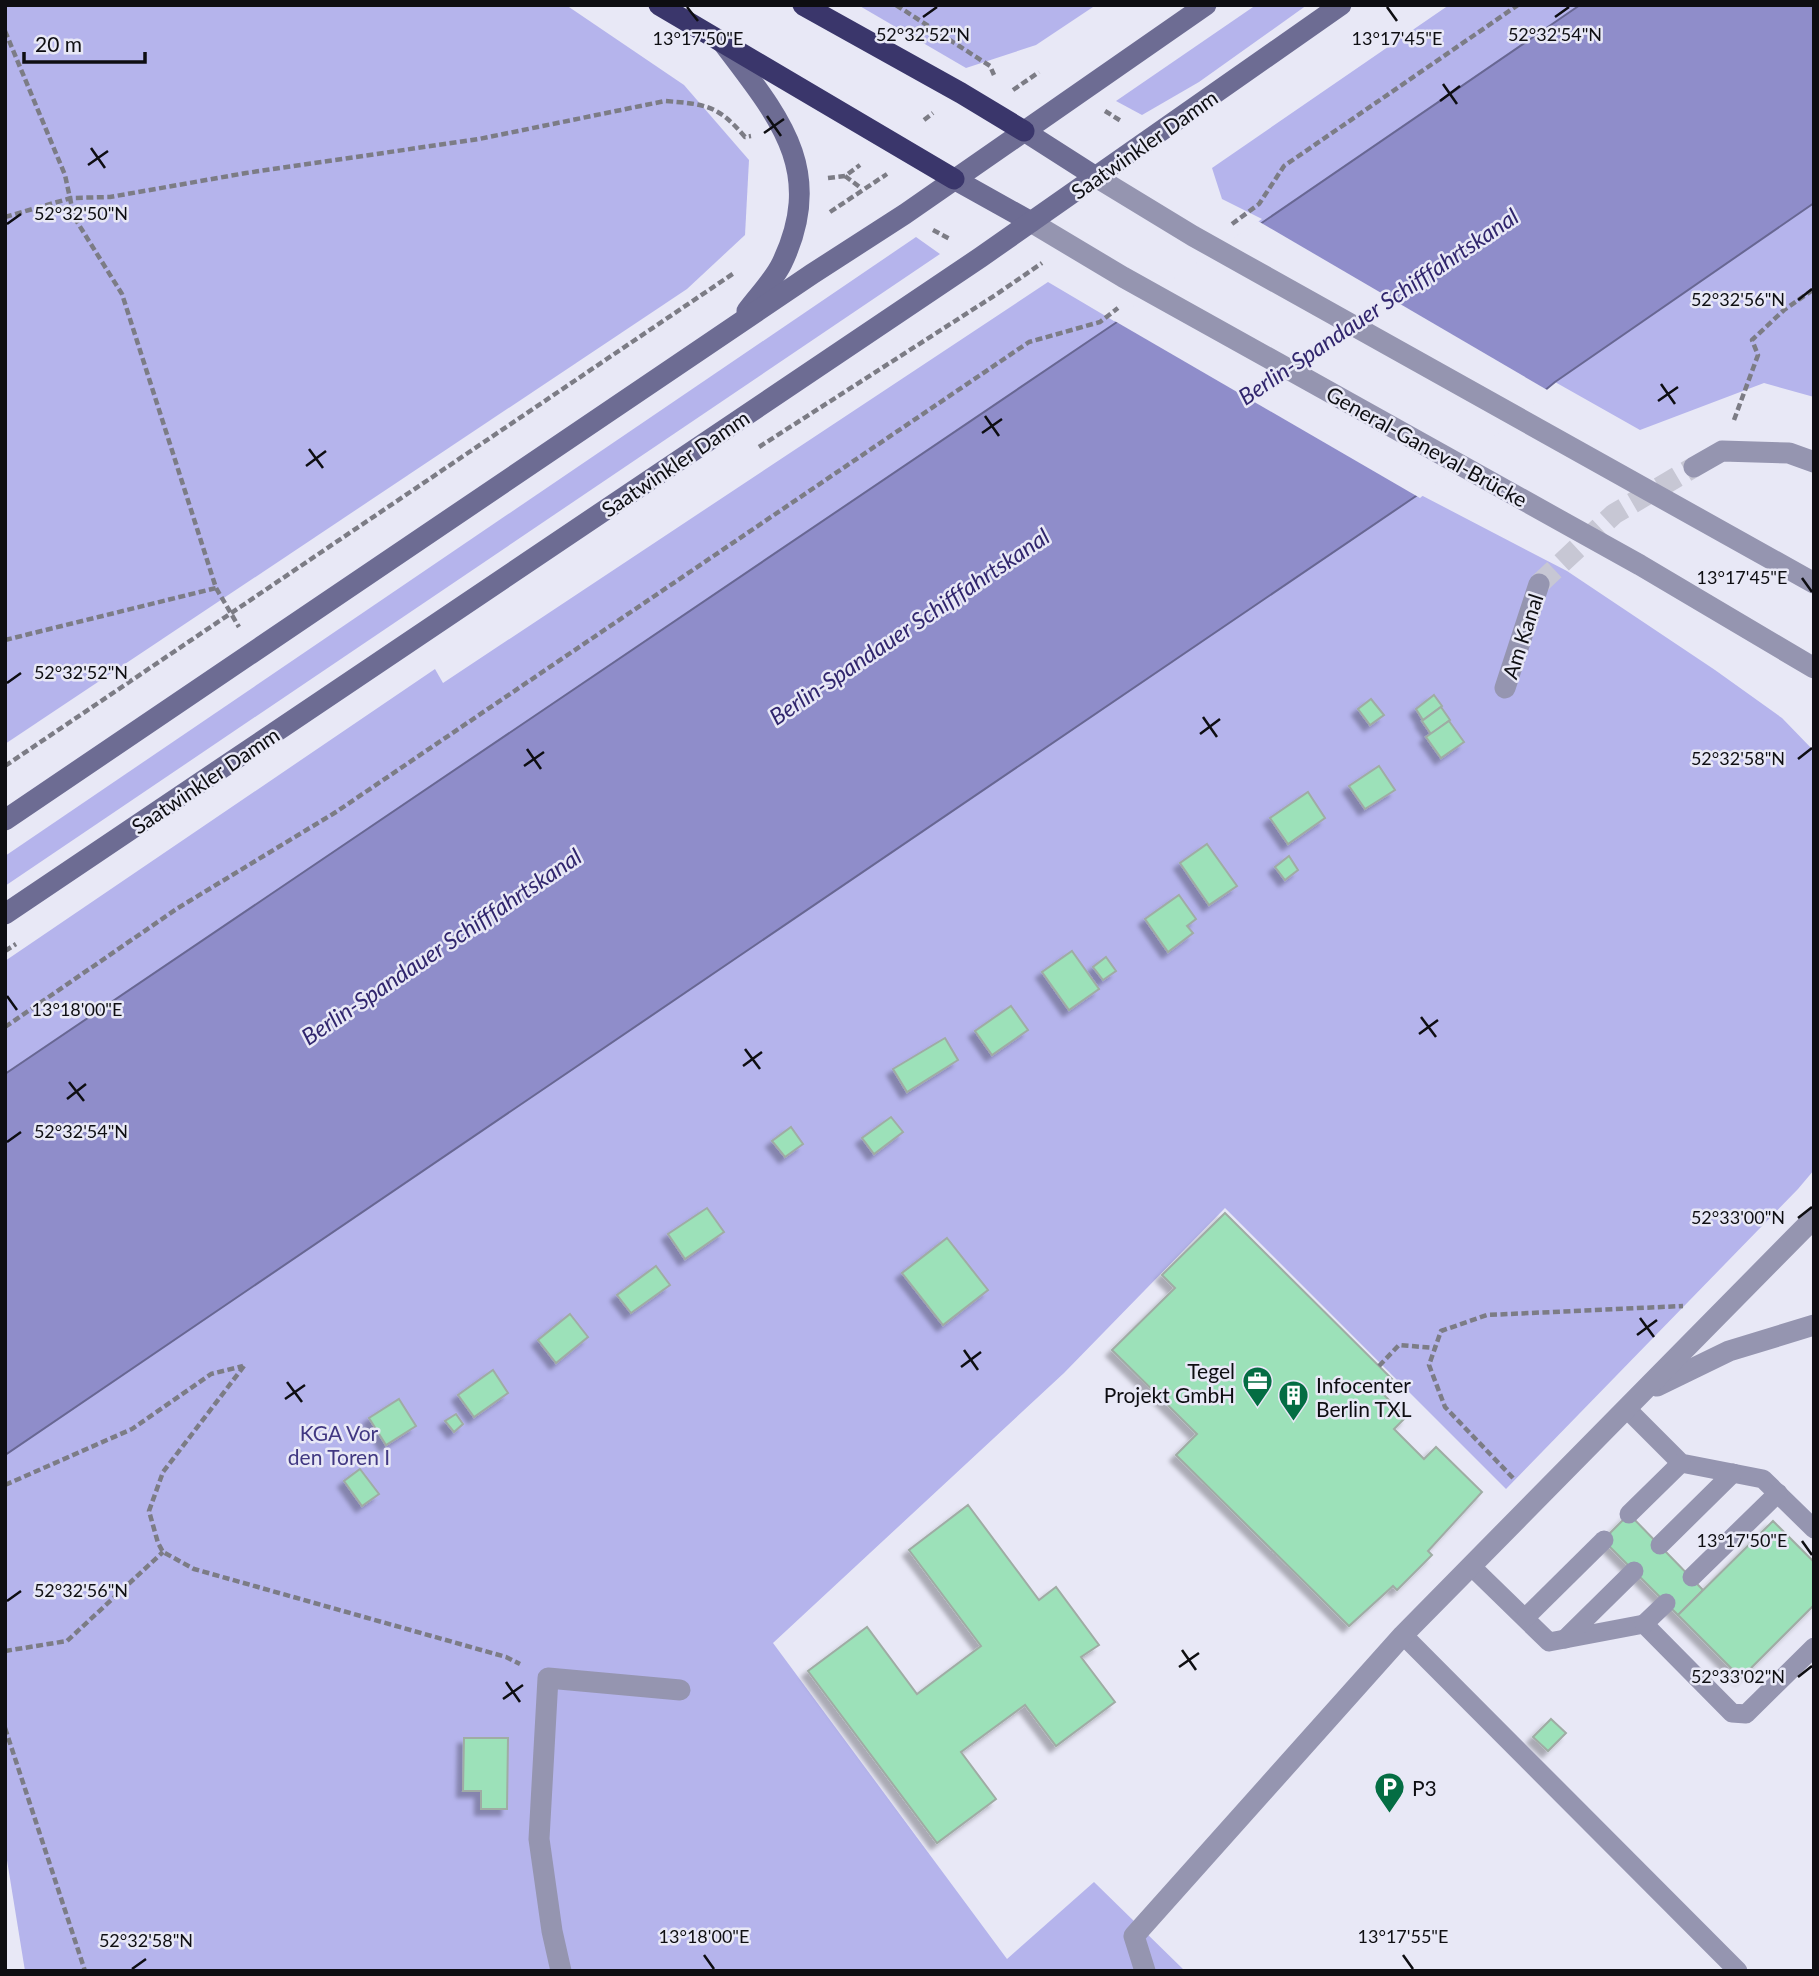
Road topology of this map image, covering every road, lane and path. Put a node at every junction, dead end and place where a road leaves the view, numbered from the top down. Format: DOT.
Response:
graph roads {
  1 [pos="659,5"];
  2 [pos="803,5"];
  3 [pos="896,5"];
  4 [pos="1206,5"];
  5 [pos="1341,5"];
  6 [pos="1518,5"];
  7 [pos="5,31"];
  8 [pos="723,43"];
  9 [pos="993,71"];
  10 [pos="1104,111"];
  11 [pos="1126,123"];
  12 [pos="1024,131"];
  13 [pos="745,137"];
  14 [pos="859,165"];
  15 [pos="845,176"];
  16 [pos="1096,177"];
  17 [pos="824,178"];
  18 [pos="954,179"];
  19 [pos="861,188"];
  20 [pos="71,198"];
  21 [pos="5,217"];
  22 [pos="1031,222"];
  23 [pos="929,228"];
  24 [pos="1227,228"];
  25 [pos="953,241"];
  26 [pos="739,269"];
  27 [pos="1814,289"];
  28 [pos="1121,306"];
  29 [pos="735,327"];
  30 [pos="1722,451"];
  31 [pos="1814,462"];
  32 [pos="1694,467"];
  33 [pos="1814,583"];
  34 [pos="1539,584"];
  35 [pos="216,587"];
  36 [pos="228,606"];
  37 [pos="5,640"];
  38 [pos="1814,668"];
  39 [pos="1505,688"];
  40 [pos="5,765"];
  41 [pos="5,820"];
  42 [pos="5,914"];
  43 [pos="5,1027"];
  44 [pos="1814,1218"];
  45 [pos="1729,1304"];
  46 [pos="1810,1329"];
  47 [pos="1434,1348"];
  48 [pos="1379,1366"];
  49 [pos="1642,1393"];
  50 [pos="1627,1409"];
  51 [pos="1681,1464"];
  52 [pos="1733,1473"];
  53 [pos="5,1485"];
  54 [pos="1778,1493"];
  55 [pos="1535,1501"];
  56 [pos="1629,1514"];
  57 [pos="1814,1529"];
  58 [pos="1604,1540"];
  59 [pos="1660,1545"];
  60 [pos="163,1552"];
  61 [pos="1471,1566"];
  62 [pos="1634,1571"];
  63 [pos="1692,1577"];
  64 [pos="1666,1603"];
  65 [pos="1524,1618"];
  66 [pos="1644,1624"];
  67 [pos="1403,1635"];
  68 [pos="1565,1639"];
  69 [pos="1814,1647"];
  70 [pos="5,1651"];
  71 [pos="548,1678"];
  72 [pos="680,1690"];
  73 [pos="5,1728"];
  74 [pos="85,1971"];
  75 [pos="561,1971"];
  76 [pos="1145,1971"];
  77 [pos="1738,1971"];
  1 -- 8 [label="highway"];
  2 -- 12 [label="highway"];
  3 -- 9 [label="path"];
  4 -- 12 [label="main road"];
  5 -- 16 [label="main road, Saatwinkler Damm"];
  6 -- 24 [label="path"];
  7 -- 20 [label="path"];
  8 -- 18 [label="highway"];
  8 -- 29 [label="main road"];
  10 -- 11 [label="path"];
  12 -- 16 [label="main road"];
  12 -- 18 [label="main road"];
  13 -- 20 [label="path"];
  14 -- 15 [label="path"];
  15 -- 17 [label="path"];
  15 -- 19 [label="path"];
  16 -- 22 [label="main road, Saatwinkler Damm"];
  16 -- 33 [label="street"];
  18 -- 22 [label="main road"];
  18 -- 29 [label="main road"];
  20 -- 21 [label="path"];
  20 -- 35 [label="path"];
  22 -- 38 [label="street, General-Ganeval-Brücke"];
  22 -- 42 [label="main road, Saatwinkler Damm"];
  23 -- 25 [label="path"];
  26 -- 40 [label="path"];
  27 -- 30 [label="path"];
  28 -- 43 [label="path"];
  29 -- 41 [label="main road"];
  30 -- 31 [label="street"];
  30 -- 32 [label="street"];
  34 -- 39 [label="street, Am Kanal"];
  35 -- 36 [label="path"];
  35 -- 37 [label="path"];
  44 -- 45 [label="street"];
  45 -- 47 [label="path"];
  45 -- 49 [label="street"];
  46 -- 49 [label="street"];
  47 -- 48 [label="path"];
  47 -- 55 [label="path"];
  49 -- 50 [label="street"];
  50 -- 51 [label="lane"];
  50 -- 55 [label="street"];
  51 -- 52 [label="lane"];
  51 -- 56 [label="lane"];
  52 -- 54 [label="lane"];
  52 -- 59 [label="lane"];
  53 -- 60 [label="path"];
  54 -- 57 [label="lane"];
  54 -- 63 [label="lane"];
  55 -- 61 [label="street"];
  58 -- 65 [label="lane"];
  60 -- 70 [label="path"];
  60 -- 71 [label="path"];
  61 -- 65 [label="lane"];
  61 -- 67 [label="street"];
  62 -- 68 [label="lane"];
  64 -- 66 [label="lane"];
  65 -- 68 [label="lane"];
  66 -- 68 [label="lane"];
  66 -- 69 [label="lane"];
  67 -- 76 [label="street"];
  67 -- 77 [label="lane"];
  71 -- 72 [label="street"];
  71 -- 75 [label="street"];
  73 -- 74 [label="path"];
}
